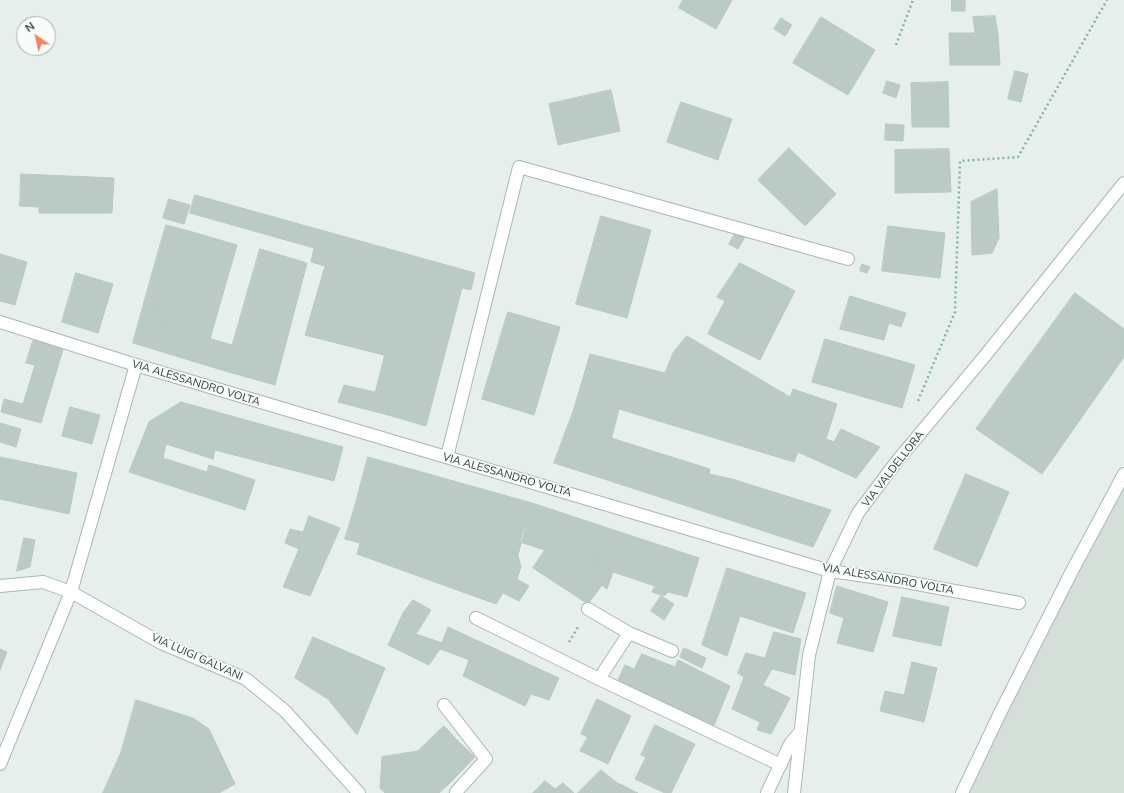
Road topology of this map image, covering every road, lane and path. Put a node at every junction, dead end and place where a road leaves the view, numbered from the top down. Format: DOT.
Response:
graph roads {
  1 [pos="913,0"];
  2 [pos="1107,0"];
  3 [pos="896,45"];
  4 [pos="1124,183"];
  5 [pos="1124,191"];
  6 [pos="1111,200"];
  7 [pos="848,259"];
  8 [pos="0,322"];
  9 [pos="136,365"];
  10 [pos="923,431"];
  11 [pos="446,457"];
  12 [pos="1124,474"];
  13 [pos="830,571"];
  14 [pos="0,586"];
  15 [pos="70,592"];
  16 [pos="1019,603"];
  17 [pos="588,609"];
  18 [pos="476,618"];
  19 [pos="629,633"];
  20 [pos="672,651"];
  21 [pos="557,658"];
  22 [pos="599,679"];
  23 [pos="444,706"];
  24 [pos="801,730"];
  25 [pos="0,764"];
  26 [pos="780,765"];
  27 [pos="359,793"];
  28 [pos="457,793"];
  29 [pos="767,793"];
  30 [pos="794,793"];
  31 [pos="962,793"];
  1 -- 3 [label="path"];
  2 -- 10 [label="path"];
  4 -- 6 [label="street, VIA VALDELLORA"];
  5 -- 6 [label="street, VIA VALDELLORA"];
  6 -- 10 [label="street, VIA VALDELLORA"];
  7 -- 11 [label="street"];
  8 -- 9 [label="street, VIA ALESSANDRO VOLTA"];
  9 -- 11 [label="street, VIA ALESSANDRO VOLTA"];
  9 -- 15 [label="street"];
  10 -- 13 [label="street, VIA VALDELLORA"];
  11 -- 13 [label="street, VIA ALESSANDRO VOLTA"];
  12 -- 31 [label="street"];
  13 -- 16 [label="street, VIA ALESSANDRO VOLTA"];
  13 -- 24 [label="street, VIA VALDELLORA"];
  14 -- 15 [label="street, VIA LUIGI GALVANI"];
  15 -- 25 [label="street"];
  15 -- 27 [label="street, VIA LUIGI GALVANI"];
  17 -- 19 [label="street"];
  17 -- 21 [label="path"];
  18 -- 21 [label="street"];
  19 -- 20 [label="street"];
  19 -- 22 [label="street"];
  21 -- 22 [label="street"];
  22 -- 26 [label="street"];
  23 -- 28 [label="street"];
  24 -- 26 [label="street"];
  24 -- 30 [label="street, VIA VALDELLORA"];
  26 -- 29 [label="street"];
}
